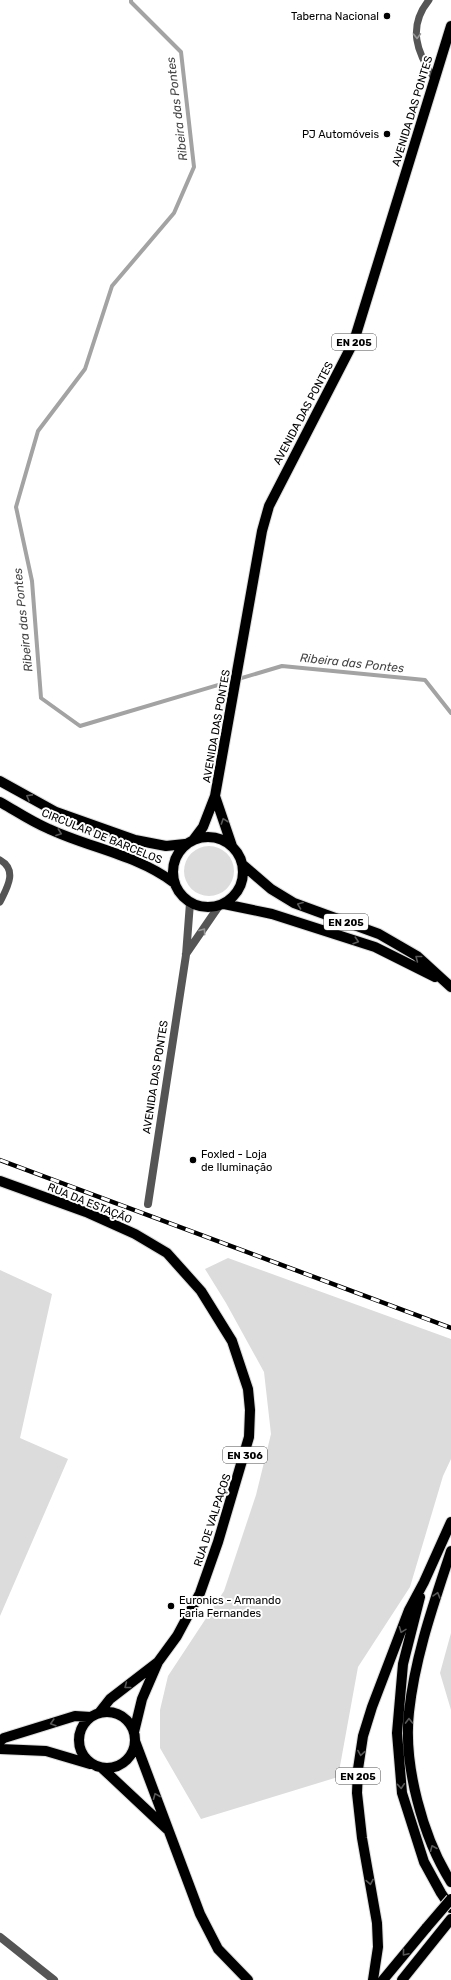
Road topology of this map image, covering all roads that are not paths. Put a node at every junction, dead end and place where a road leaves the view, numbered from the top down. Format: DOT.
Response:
graph roads {
  1 [pos="429,0"];
  2 [pos="451,26"];
  3 [pos="434,78"];
  4 [pos="0,781"];
  5 [pos="215,796"];
  6 [pos="0,802"];
  7 [pos="194,839"];
  8 [pos="185,844"];
  9 [pos="232,846"];
  10 [pos="0,860"];
  11 [pos="242,864"];
  12 [pos="173,882"];
  13 [pos="0,902"];
  14 [pos="190,903"];
  15 [pos="222,905"];
  16 [pos="186,955"];
  17 [pos="449,985"];
  18 [pos="0,1181"];
  19 [pos="148,1204"];
  20 [pos="167,1253"];
  21 [pos="451,1522"];
  22 [pos="451,1551"];
  23 [pos="424,1582"];
  24 [pos="158,1662"];
  25 [pos="95,1715"];
  26 [pos="135,1736"];
  27 [pos="0,1741"];
  28 [pos="0,1749"];
  29 [pos="97,1767"];
  30 [pos="170,1832"];
  31 [pos="451,1882"];
  32 [pos="451,1899"];
  33 [pos="451,1908"];
  34 [pos="451,1919"];
  35 [pos="0,1936"];
  36 [pos="54,1980"];
  37 [pos="248,1980"];
  38 [pos="372,1980"];
  39 [pos="383,1980"];
  40 [pos="402,1980"];
  1 -- 3 [label="lane, one-way"];
  2 -- 3 [label="main road, AVENIDA DAS PONTES / EN 205"];
  3 -- 5 [label="main road, AVENIDA DAS PONTES / EN 205"];
  8 -- 4 [label="main road, CIRCULAR DE BARCELOS, one-way"];
  5 -- 7 [label="main road, AVENIDA DAS PONTES / EN 205"];
  9 -- 5 [label="main road, AVENIDA DAS PONTES / EN 205, one-way"];
  6 -- 12 [label="main road, CIRCULAR DE BARCELOS, one-way"];
  7 -- 8 [label="main road, EN 205"];
  7 -- 9 [label="main road, EN 205"];
  8 -- 12 [label="main road, EN 205"];
  9 -- 11 [label="main road, EN 205"];
  10 -- 13 [label="lane"];
  11 -- 15 [label="main road"];
  17 -- 11 [label="main road, EN 205, one-way"];
  12 -- 14 [label="main road"];
  14 -- 15 [label="main road, EN 205"];
  14 -- 16 [label="street, AVENIDA DAS PONTES"];
  16 -- 15 [label="street, AVENIDA DAS PONTES, one-way"];
  15 -- 17 [label="main road, EN 205, one-way"];
  16 -- 19 [label="street, AVENIDA DAS PONTES"];
  18 -- 20 [label="main road, RUA DA ESTAÇÃO / EN 306"];
  20 -- 24 [label="main road, RUA DE VALPAÇOS / EN 306"];
  21 -- 23 [label="main road, EN 205"];
  31 -- 22 [label="main road, one-way"];
  23 -- 33 [label="main road, one-way"];
  23 -- 38 [label="main road, EN 205, one-way"];
  24 -- 25 [label="main road, RUA DE VALPAÇOS / EN 306, one-way"];
  24 -- 26 [label="main road, RUA DE VALPAÇOS / EN 306"];
  25 -- 26 [label="main road"];
  25 -- 27 [label="main road, one-way"];
  25 -- 29 [label="main road"];
  26 -- 29 [label="main road"];
  30 -- 26 [label="main road, one-way"];
  28 -- 29 [label="main road"];
  29 -- 30 [label="main road"];
  30 -- 37 [label="main road"];
  32 -- 39 [label="main road, one-way, bridge"];
  34 -- 40 [label="main road"];
  35 -- 36 [label="street"];
}
